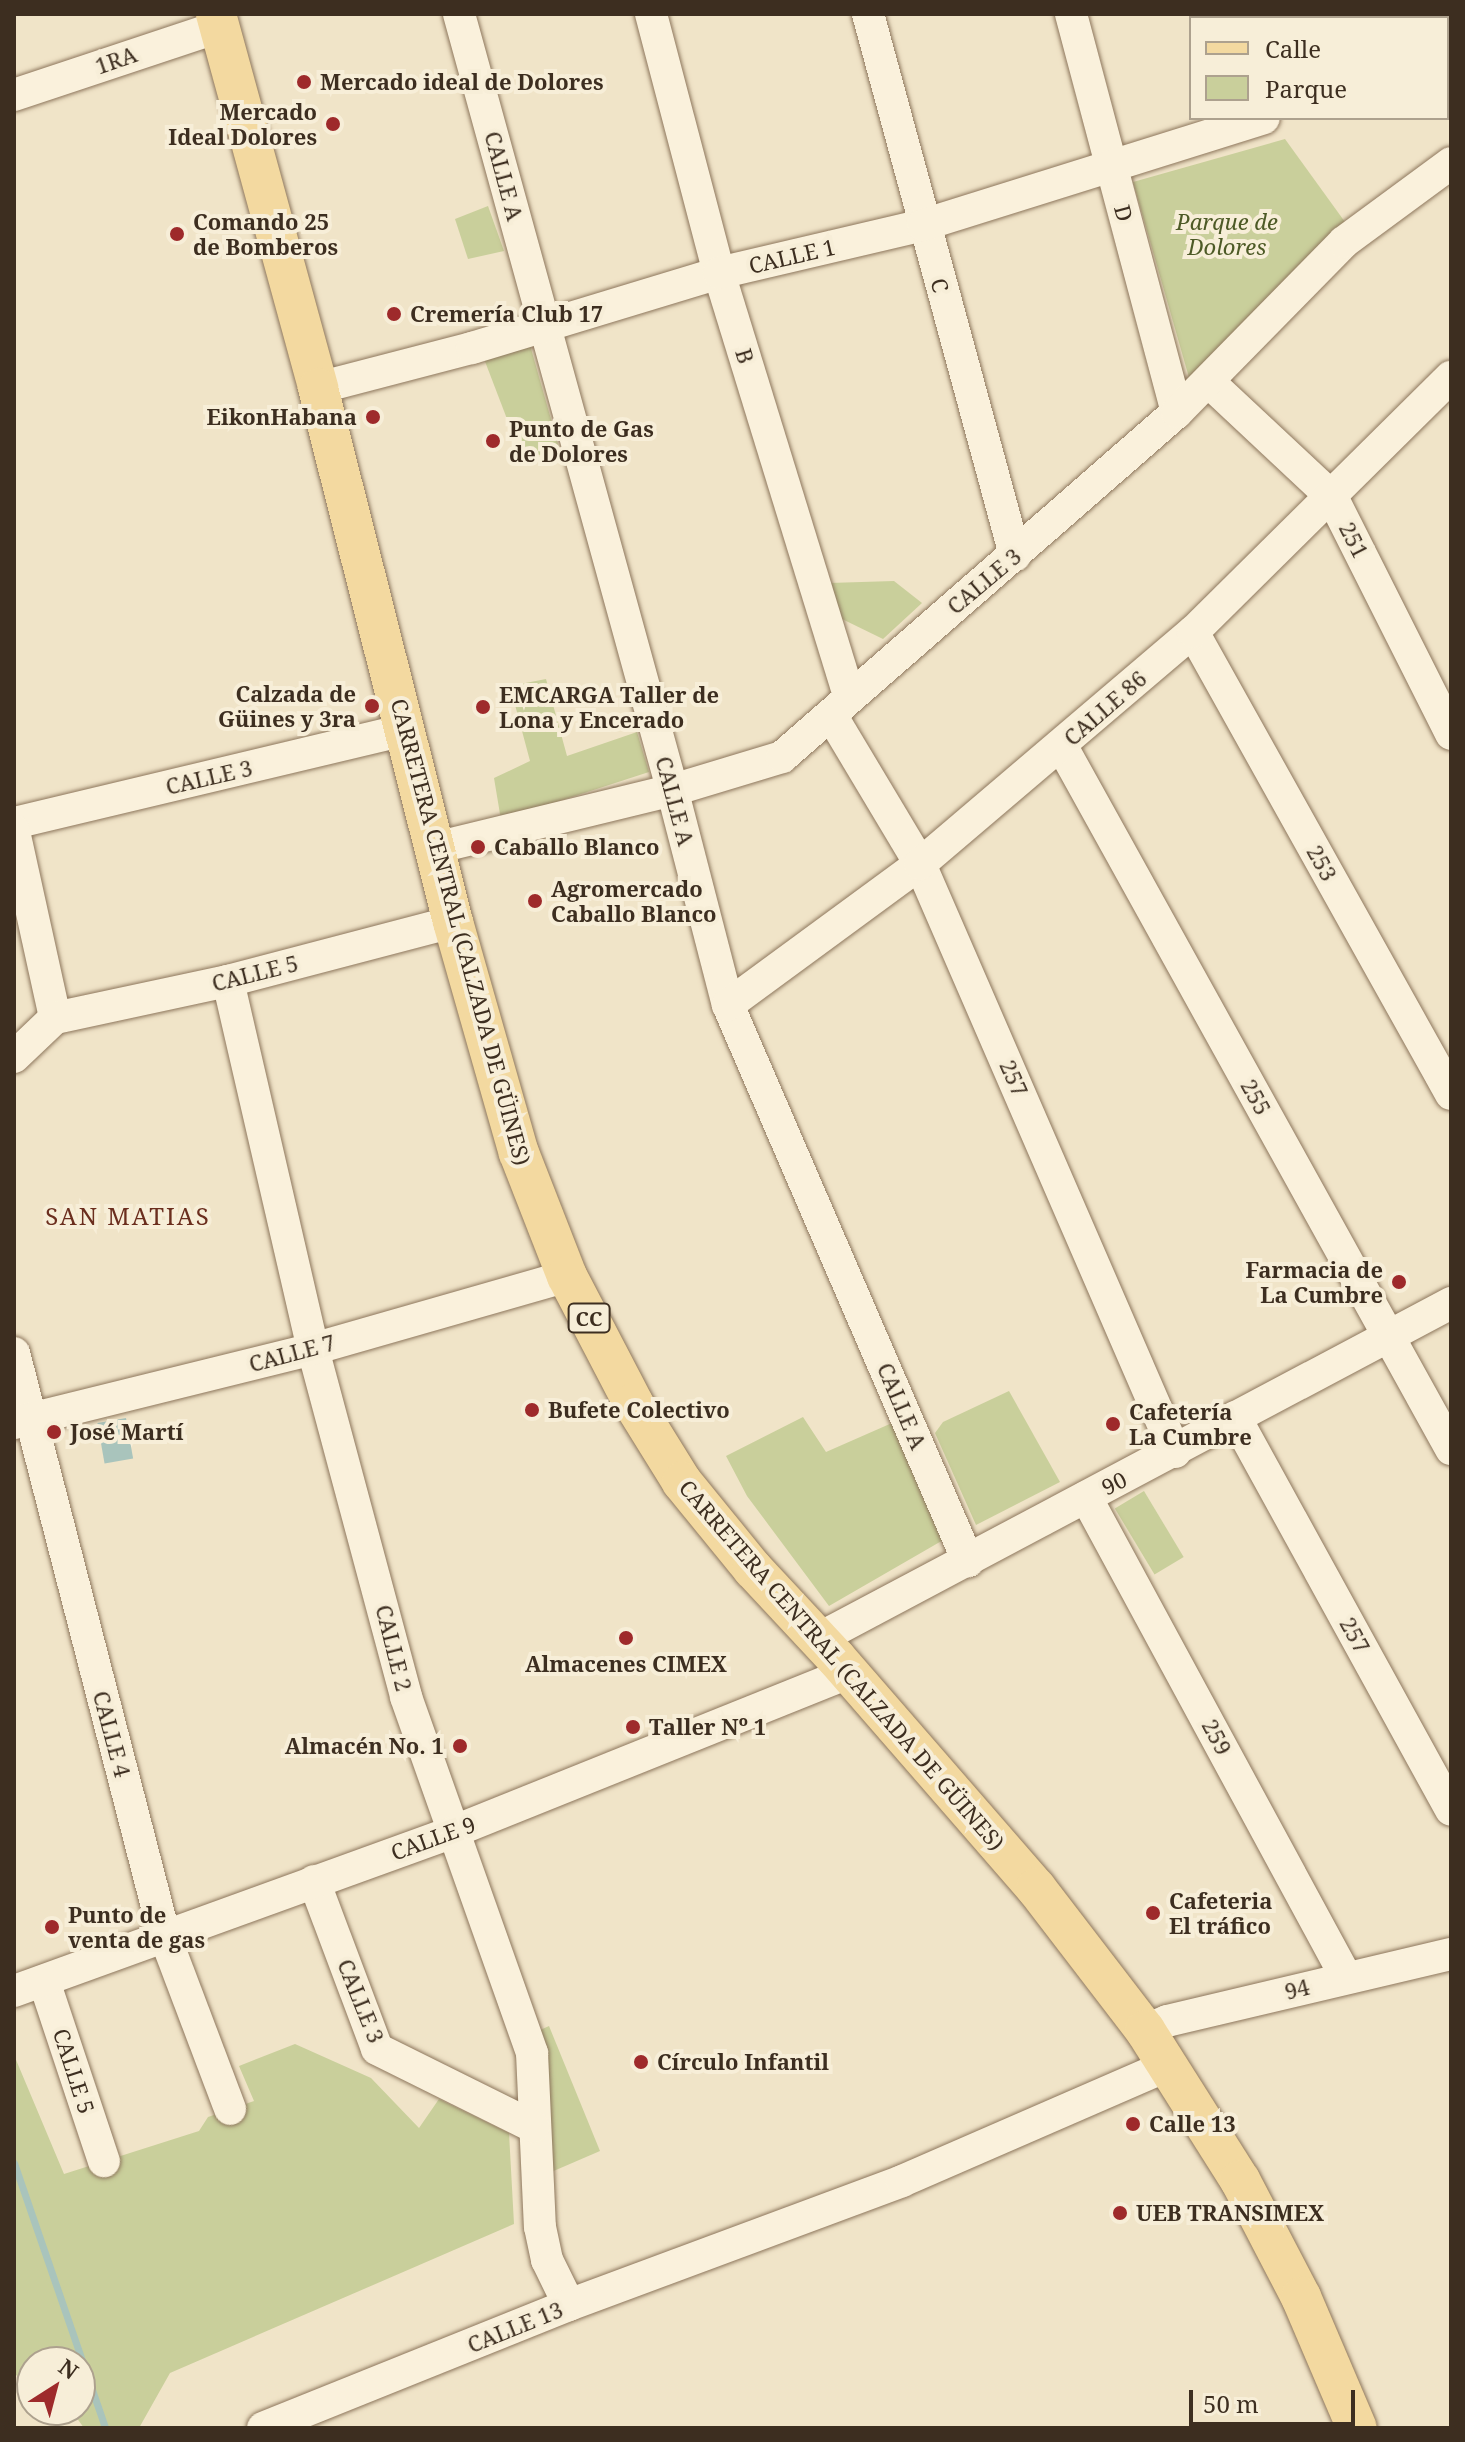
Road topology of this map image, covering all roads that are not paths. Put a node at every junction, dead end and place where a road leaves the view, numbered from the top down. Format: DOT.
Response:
graph roads {
  1 [pos="459,14"];
  2 [pos="651,14"];
  3 [pos="868,14"];
  4 [pos="1071,14"];
  5 [pos="218,20"];
  6 [pos="14,95"];
  7 [pos="1258,120"];
  8 [pos="1451,163"];
  9 [pos="1112,167"];
  10 [pos="923,225"];
  11 [pos="719,273"];
  12 [pos="545,327"];
  13 [pos="1451,377"];
  14 [pos="1209,382"];
  15 [pos="318,388"];
  16 [pos="1177,412"];
  17 [pos="1332,497"];
  18 [pos="1015,555"];
  19 [pos="1193,632"];
  20 [pos="840,705"];
  21 [pos="405,730"];
  22 [pos="1451,734"];
  23 [pos="1061,745"];
  24 [pos="673,790"];
  25 [pos="14,823"];
  26 [pos="14,831"];
  27 [pos="435,848"];
  28 [pos="920,864"];
  29 [pos="453,922"];
  30 [pos="228,981"];
  31 [pos="728,1005"];
  32 [pos="55,1018"];
  33 [pos="14,1057"];
  34 [pos="1451,1094"];
  35 [pos="567,1276"];
  36 [pos="1451,1303"];
  37 [pos="1389,1338"];
  38 [pos="313,1349"];
  39 [pos="14,1353"];
  40 [pos="1235,1417"];
  41 [pos="22,1420"];
  42 [pos="1451,1449"];
  43 [pos="1175,1452"];
  44 [pos="1086,1497"];
  45 [pos="968,1561"];
  46 [pos="818,1639"];
  47 [pos="849,1673"];
  48 [pos="1451,1810"];
  49 [pos="455,1831"];
  50 [pos="314,1881"];
  51 [pos="164,1934"];
  52 [pos="1451,1954"];
  53 [pos="1346,1977"];
  54 [pos="29,1986"];
  55 [pos="1145,2030"];
  56 [pos="1167,2066"];
  57 [pos="230,2109"];
  58 [pos="534,2127"];
  59 [pos="104,2161"];
  60 [pos="569,2305"];
  61 [pos="263,2428"];
  62 [pos="1357,2428"];
  1 -- 12 [label="street, CALLE A"];
  2 -- 11 [label="street, B"];
  3 -- 10 [label="street, C"];
  4 -- 9 [label="street, D"];
  5 -- 6 [label="street, 1RA"];
  5 -- 15 [label="main road, CARRETERA CENTRAL (CALZADA DE GÜINES) / CC"];
  7 -- 9 [label="street, CALLE 1"];
  8 -- 14 [label="street, CALLE 3"];
  9 -- 10 [label="street, CALLE 1"];
  9 -- 16 [label="street, D"];
  10 -- 11 [label="street, CALLE 1"];
  10 -- 18 [label="street, C"];
  11 -- 12 [label="street, CALLE 1"];
  11 -- 20 [label="street, B"];
  12 -- 15 [label="street, CALLE 1"];
  12 -- 24 [label="street, CALLE A"];
  13 -- 17 [label="street, CALLE 86"];
  14 -- 16 [label="street, CALLE 3"];
  14 -- 17 [label="street, 251"];
  15 -- 21 [label="main road, CARRETERA CENTRAL (CALZADA DE GÜINES) / CC"];
  16 -- 18 [label="street, CALLE 3"];
  17 -- 19 [label="street, CALLE 86"];
  17 -- 22 [label="street, 251"];
  18 -- 20 [label="street, CALLE 3"];
  19 -- 23 [label="street, CALLE 86"];
  19 -- 34 [label="street, 253"];
  20 -- 24 [label="street, CALLE 3"];
  20 -- 28 [label="street, 257"];
  21 -- 25 [label="street, CALLE 3"];
  21 -- 27 [label="main road, CARRETERA CENTRAL (CALZADA DE GÜINES) / CC"];
  23 -- 28 [label="street, CALLE 86"];
  23 -- 37 [label="street, 255"];
  24 -- 27 [label="street, CALLE 3"];
  24 -- 31 [label="street, CALLE A"];
  26 -- 32 [label="street"];
  27 -- 29 [label="main road, CARRETERA CENTRAL (CALZADA DE GÜINES) / CC"];
  28 -- 31 [label="street, CALLE 86"];
  28 -- 43 [label="street, 257"];
  29 -- 30 [label="street, CALLE 5"];
  29 -- 35 [label="main road, CARRETERA CENTRAL (CALZADA DE GÜINES) / CC"];
  30 -- 32 [label="street, CALLE 5"];
  30 -- 38 [label="street, CALLE 2"];
  31 -- 45 [label="street, CALLE A"];
  32 -- 33 [label="street"];
  35 -- 38 [label="street, CALLE 7"];
  35 -- 46 [label="main road, CARRETERA CENTRAL (CALZADA DE GÜINES) / CC"];
  36 -- 37 [label="street, 90"];
  37 -- 40 [label="street, 90"];
  37 -- 42 [label="street, 255"];
  38 -- 41 [label="street, CALLE 7"];
  38 -- 49 [label="street, CALLE 2"];
  39 -- 41 [label="street, CALLE 4"];
  40 -- 43 [label="street, 90"];
  40 -- 48 [label="street, 257"];
  41 -- 51 [label="street, CALLE 4"];
  43 -- 44 [label="street, 90"];
  44 -- 45 [label="street, 90"];
  44 -- 53 [label="street, 259"];
  45 -- 46 [label="street, 90"];
  46 -- 47 [label="main road, CARRETERA CENTRAL (CALZADA DE GÜINES) / CC"];
  47 -- 49 [label="street, CALLE 9"];
  47 -- 55 [label="main road, CARRETERA CENTRAL (CALZADA DE GÜINES) / CC"];
  49 -- 50 [label="street, CALLE 9"];
  49 -- 58 [label="street, CALLE 2"];
  50 -- 51 [label="street, CALLE 9"];
  50 -- 58 [label="street, CALLE 3"];
  51 -- 54 [label="street, CALLE 9"];
  51 -- 57 [label="street, CALLE 4"];
  52 -- 53 [label="street, 94"];
  53 -- 55 [label="street, 94"];
  54 -- 59 [label="street, CALLE 5"];
  55 -- 56 [label="main road, CARRETERA CENTRAL (CALZADA DE GÜINES) / CC"];
  56 -- 60 [label="street, CALLE 13"];
  56 -- 62 [label="main road, CARRETERA CENTRAL (CALZADA DE GÜINES) / CC"];
  58 -- 60 [label="street, CALLE 2"];
  60 -- 61 [label="street, CALLE 13"];
}
